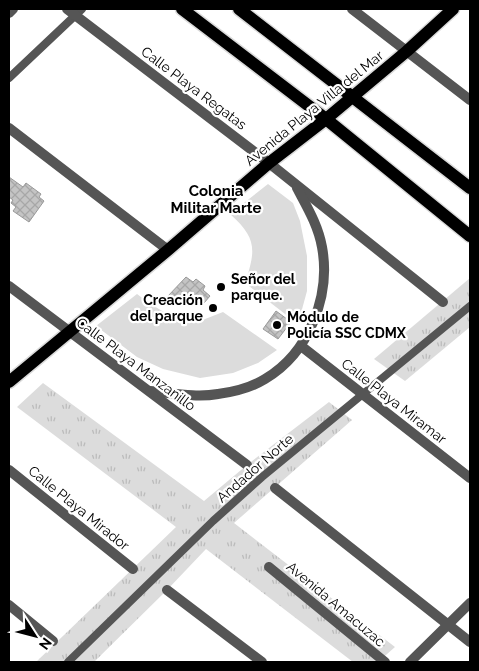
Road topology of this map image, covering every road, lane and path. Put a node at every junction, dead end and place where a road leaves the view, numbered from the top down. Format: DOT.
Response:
graph roads {
  1 [pos="13,9"];
  2 [pos="182,9"];
  3 [pos="239,9"];
  4 [pos="352,9"];
  5 [pos="452,9"];
  6 [pos="75,11"];
  7 [pos="9,13"];
  8 [pos="407,51"];
  9 [pos="9,78"];
  10 [pos="352,97"];
  11 [pos="470,100"];
  12 [pos="326,119"];
  13 [pos="9,128"];
  14 [pos="269,163"];
  15 [pos="296,184"];
  16 [pos="470,188"];
  17 [pos="470,236"];
  18 [pos="168,250"];
  19 [pos="9,286"];
  20 [pos="443,302"];
  21 [pos="470,306"];
  22 [pos="70,332"];
  23 [pos="301,346"];
  24 [pos="9,382"];
  25 [pos="150,391"];
  26 [pos="364,394"];
  27 [pos="247,465"];
  28 [pos="9,470"];
  29 [pos="470,478"];
  30 [pos="275,488"];
  31 [pos="269,567"];
  32 [pos="133,569"];
  33 [pos="167,590"];
  34 [pos="470,604"];
  35 [pos="9,605"];
  36 [pos="448,624"];
  37 [pos="53,642"];
  38 [pos="470,642"];
  39 [pos="68,662"];
  40 [pos="262,662"];
  41 [pos="385,662"];
  42 [pos="410,662"];
  1 -- 7 [label="street"];
  2 -- 12 [label="main road"];
  3 -- 10 [label="main road"];
  4 -- 8 [label="street"];
  5 -- 8 [label="main road, Avenida Playa Villa del Mar"];
  6 -- 9 [label="street"];
  6 -- 14 [label="street, Calle Playa Regatas"];
  8 -- 10 [label="main road, Avenida Playa Villa del Mar"];
  8 -- 11 [label="street"];
  10 -- 12 [label="main road, Avenida Playa Villa del Mar"];
  10 -- 16 [label="main road"];
  12 -- 14 [label="main road, Avenida Playa Villa del Mar"];
  12 -- 17 [label="main road"];
  13 -- 18 [label="street"];
  14 -- 15 [label="street, Calle Playa Regatas"];
  14 -- 18 [label="main road, Avenida Playa Villa del Mar"];
  15 -- 20 [label="street, Calle Playa Regatas"];
  15 -- 23 [label="street"];
  18 -- 22 [label="main road, Avenida Playa Villa del Mar"];
  19 -- 22 [label="street, Calle Playa Manzanillo"];
  21 -- 26 [label="street, Andador Norte"];
  22 -- 24 [label="main road, Avenida Playa Villa del Mar"];
  22 -- 25 [label="street, Calle Playa Manzanillo"];
  23 -- 25 [label="street"];
  23 -- 26 [label="street, Calle Playa Miramar"];
  25 -- 27 [label="street, Calle Playa Manzanillo"];
  26 -- 29 [label="street, Calle Playa Miramar"];
  26 -- 39 [label="street, Andador Norte"];
  28 -- 32 [label="street, Calle Playa Mirador"];
  30 -- 36 [label="street"];
  31 -- 41 [label="street, Avenida Amacuzac"];
  33 -- 40 [label="street"];
  34 -- 36 [label="street"];
  35 -- 37 [label="street"];
  36 -- 38 [label="street"];
  36 -- 42 [label="street"];
}
